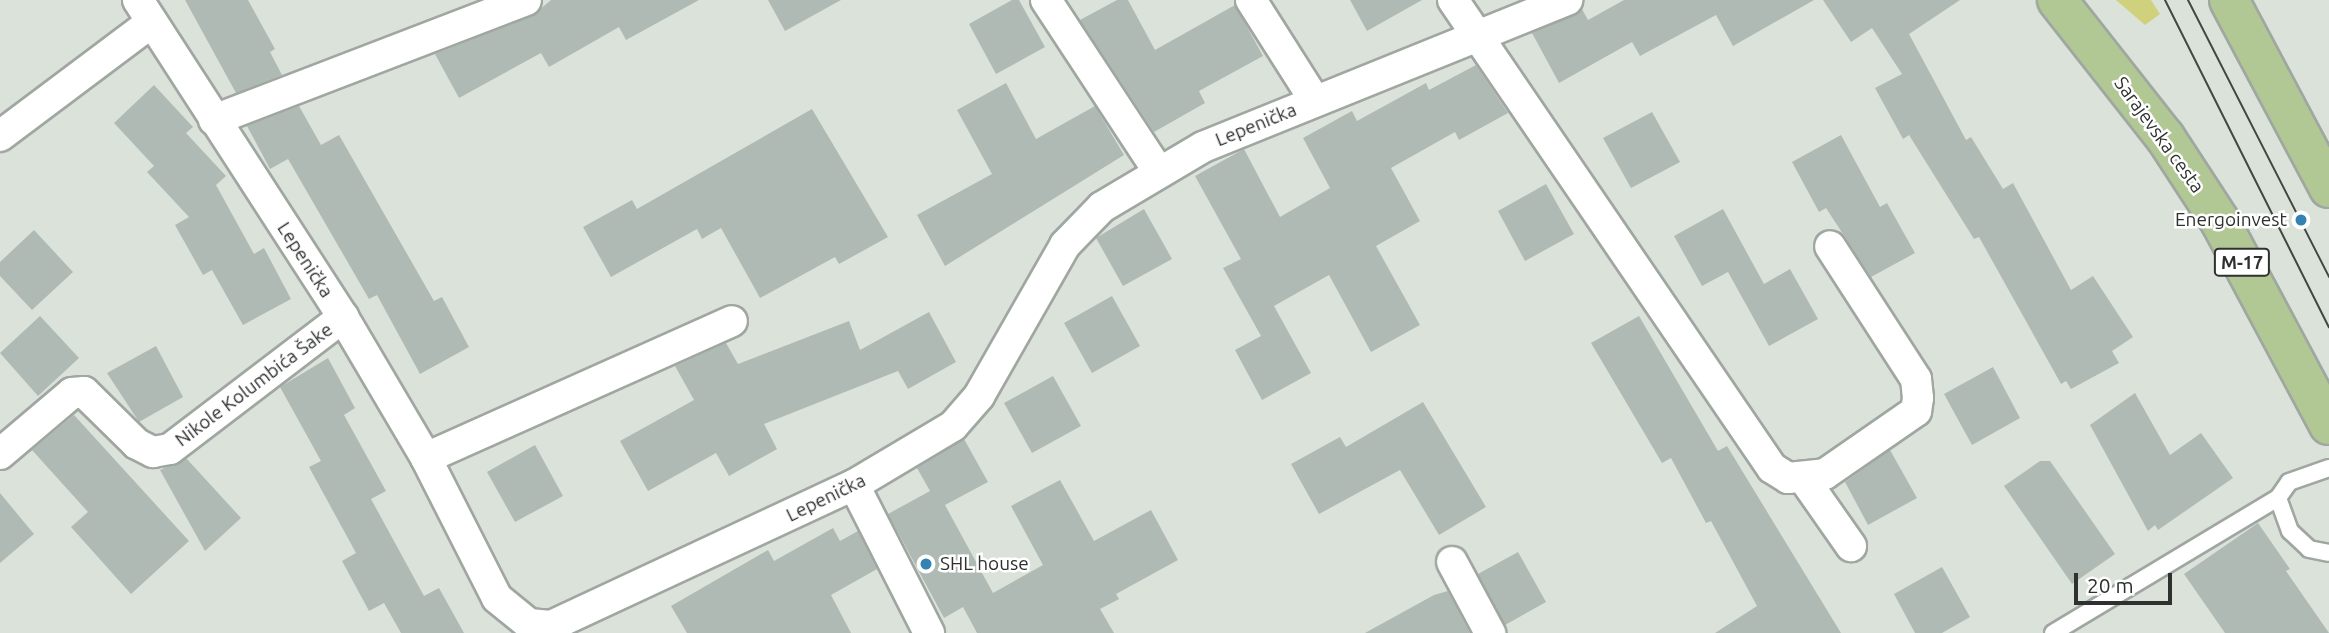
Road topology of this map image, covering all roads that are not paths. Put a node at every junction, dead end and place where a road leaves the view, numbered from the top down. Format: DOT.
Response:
graph roads {
  1 [pos="526,0"];
  2 [pos="1046,0"];
  3 [pos="1251,0"];
  4 [pos="1453,0"];
  5 [pos="1567,0"];
  6 [pos="2057,0"];
  7 [pos="2229,0"];
  8 [pos="145,11"];
  9 [pos="1478,36"];
  10 [pos="1315,101"];
  11 [pos="214,120"];
  12 [pos="0,136"];
  13 [pos="1159,172"];
  14 [pos="2329,188"];
  15 [pos="1830,246"];
  16 [pos="343,317"];
  17 [pos="732,321"];
  18 [pos="2329,425"];
  19 [pos="0,454"];
  20 [pos="426,458"];
  21 [pos="2329,467"];
  22 [pos="1804,479"];
  23 [pos="854,485"];
  24 [pos="2278,498"];
  25 [pos="1851,546"];
  26 [pos="2329,553"];
  27 [pos="1452,562"];
  28 [pos="929,633"];
  29 [pos="1490,633"];
  30 [pos="2053,633"];
  1 -- 11 [label="street"];
  2 -- 13 [label="street"];
  3 -- 10 [label="street"];
  4 -- 9 [label="street"];
  5 -- 9 [label="street, Lepenička"];
  6 -- 18 [label="main road, Sarajevska cesta / M-17"];
  7 -- 14 [label="main road"];
  8 -- 11 [label="street, Lepenička"];
  8 -- 12 [label="street, Lepenička"];
  9 -- 10 [label="street, Lepenička"];
  9 -- 22 [label="street"];
  10 -- 13 [label="street, Lepenička"];
  11 -- 16 [label="street, Lepenička"];
  13 -- 23 [label="street, Lepenička"];
  15 -- 22 [label="street"];
  16 -- 19 [label="street, Nikole Kolumbića Šake"];
  16 -- 20 [label="street, Lepenička"];
  17 -- 20 [label="street"];
  20 -- 23 [label="street, Lepenička"];
  21 -- 24 [label="lane"];
  22 -- 25 [label="street"];
  23 -- 28 [label="street"];
  24 -- 26 [label="lane"];
  24 -- 30 [label="lane"];
  27 -- 29 [label="street"];
}
